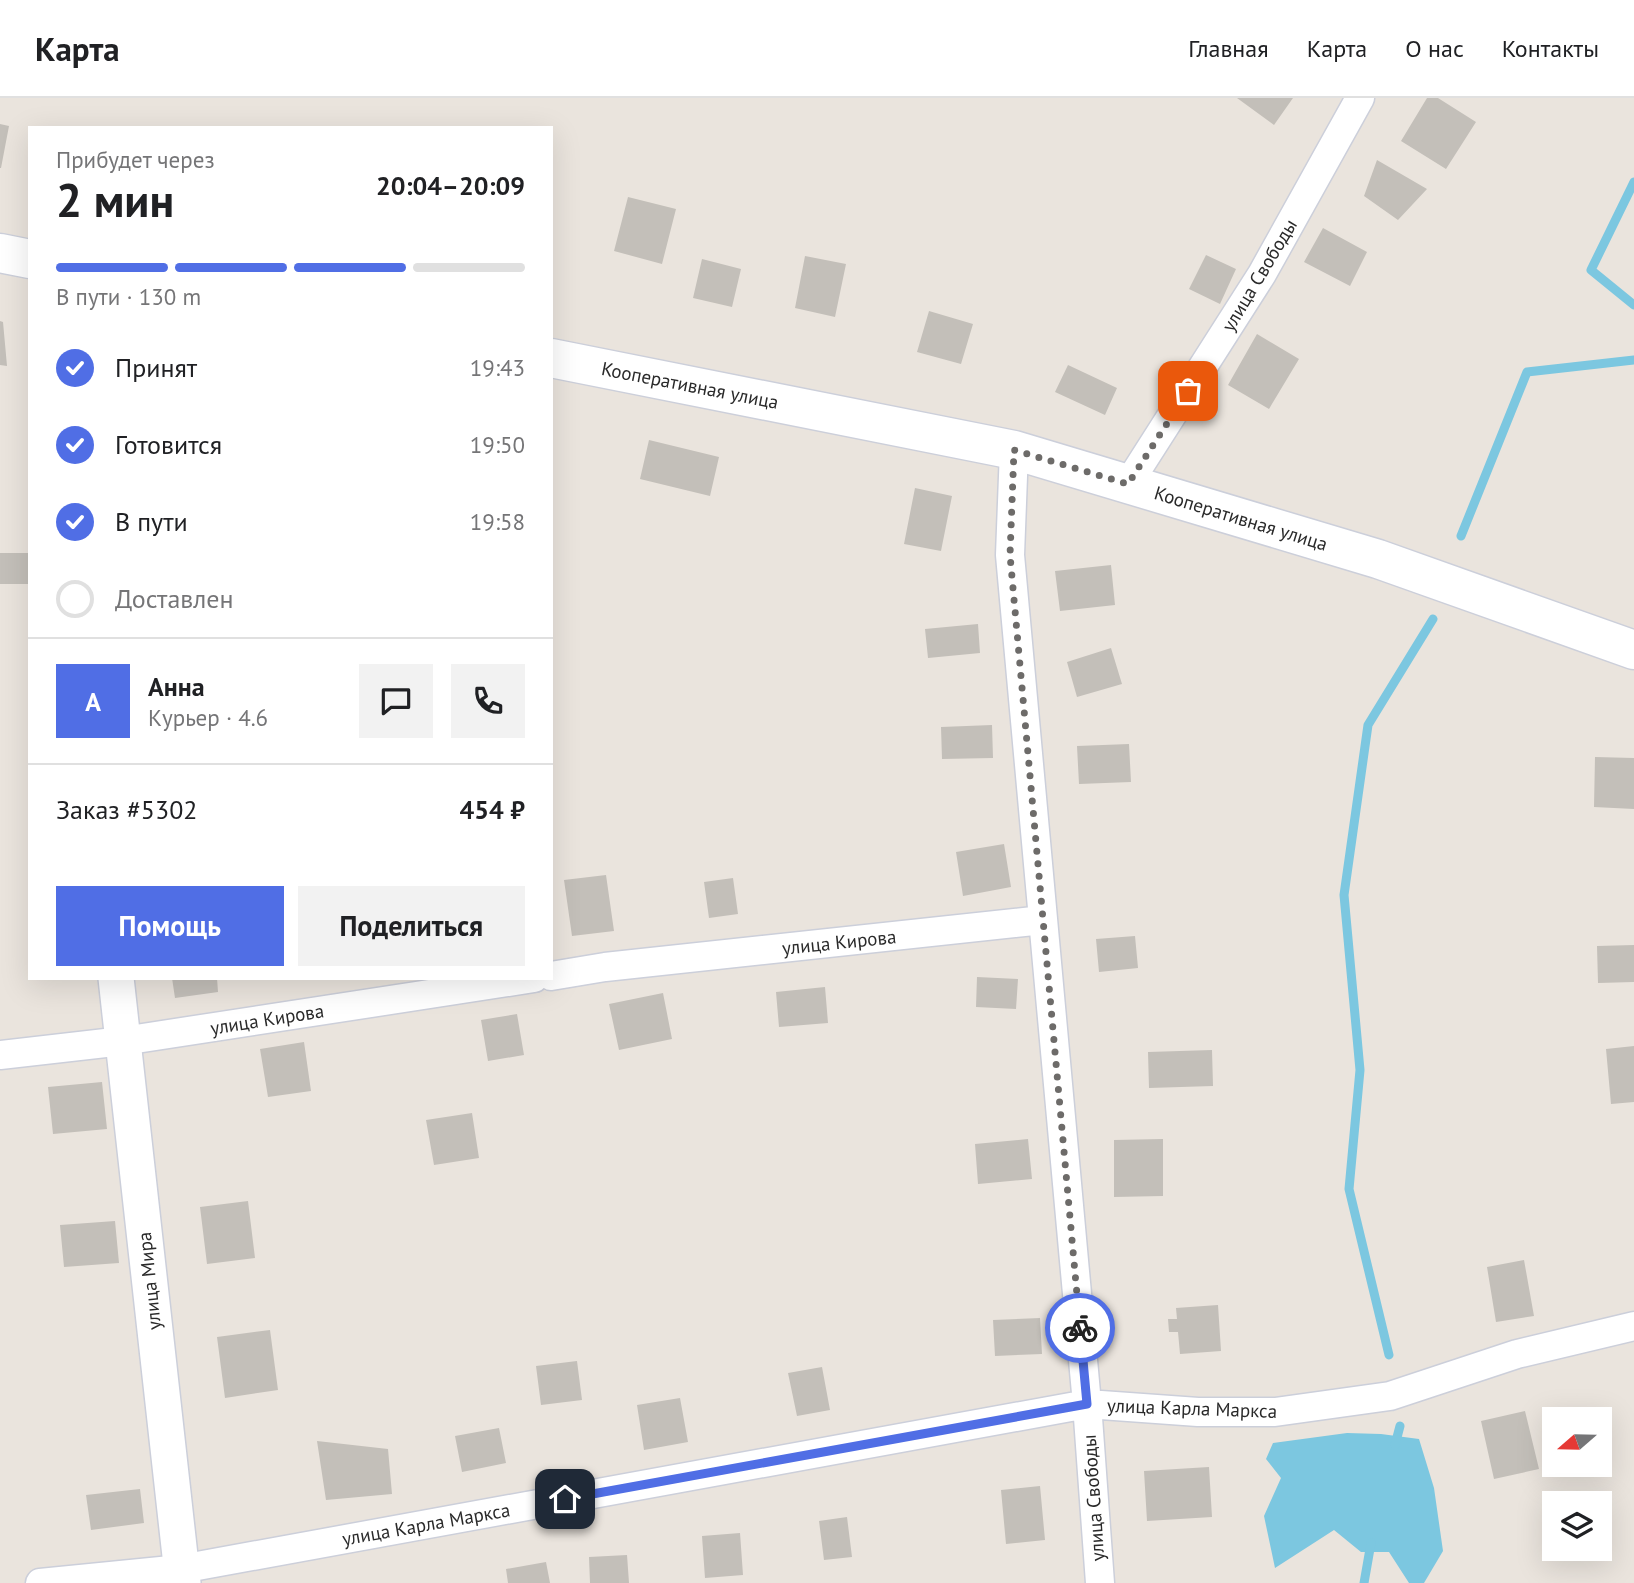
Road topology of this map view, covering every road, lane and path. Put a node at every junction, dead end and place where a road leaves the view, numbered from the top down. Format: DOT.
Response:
graph roads {
  1 [pos="1360,98"];
  2 [pos="0,253"];
  3 [pos="28,259"];
  4 [pos="553,358"];
  5 [pos="1014,450"];
  6 [pos="1128,484"];
  7 [pos="1634,650"];
  8 [pos="1043,920"];
  9 [pos="553,976"];
  10 [pos="116,980"];
  11 [pos="521,980"];
  12 [pos="123,1041"];
  13 [pos="0,1055"];
  14 [pos="1634,1326"];
  15 [pos="1087,1404"];
  16 [pos="182,1576"];
  17 [pos="40,1583"];
  18 [pos="1100,1583"];
  1 -- 6 [label="street, улица Свободы"];
  2 -- 3 [label="main road"];
  4 -- 5 [label="main road, Кооперативная улица"];
  5 -- 6 [label="main road, Кооперативная улица"];
  5 -- 8 [label="street, улица Свободы"];
  6 -- 7 [label="main road, Кооперативная улица"];
  8 -- 9 [label="street, улица Кирова"];
  8 -- 15 [label="street, улица Свободы"];
  10 -- 12 [label="street, улица Мира"];
  11 -- 12 [label="street, улица Кирова"];
  12 -- 13 [label="street, улица Кирова"];
  12 -- 16 [label="street, улица Мира"];
  14 -- 15 [label="street, улица Карла Маркса"];
  15 -- 16 [label="street, улица Карла Маркса"];
  15 -- 18 [label="street, улица Свободы"];
  16 -- 17 [label="street, улица Карла Маркса"];
}
